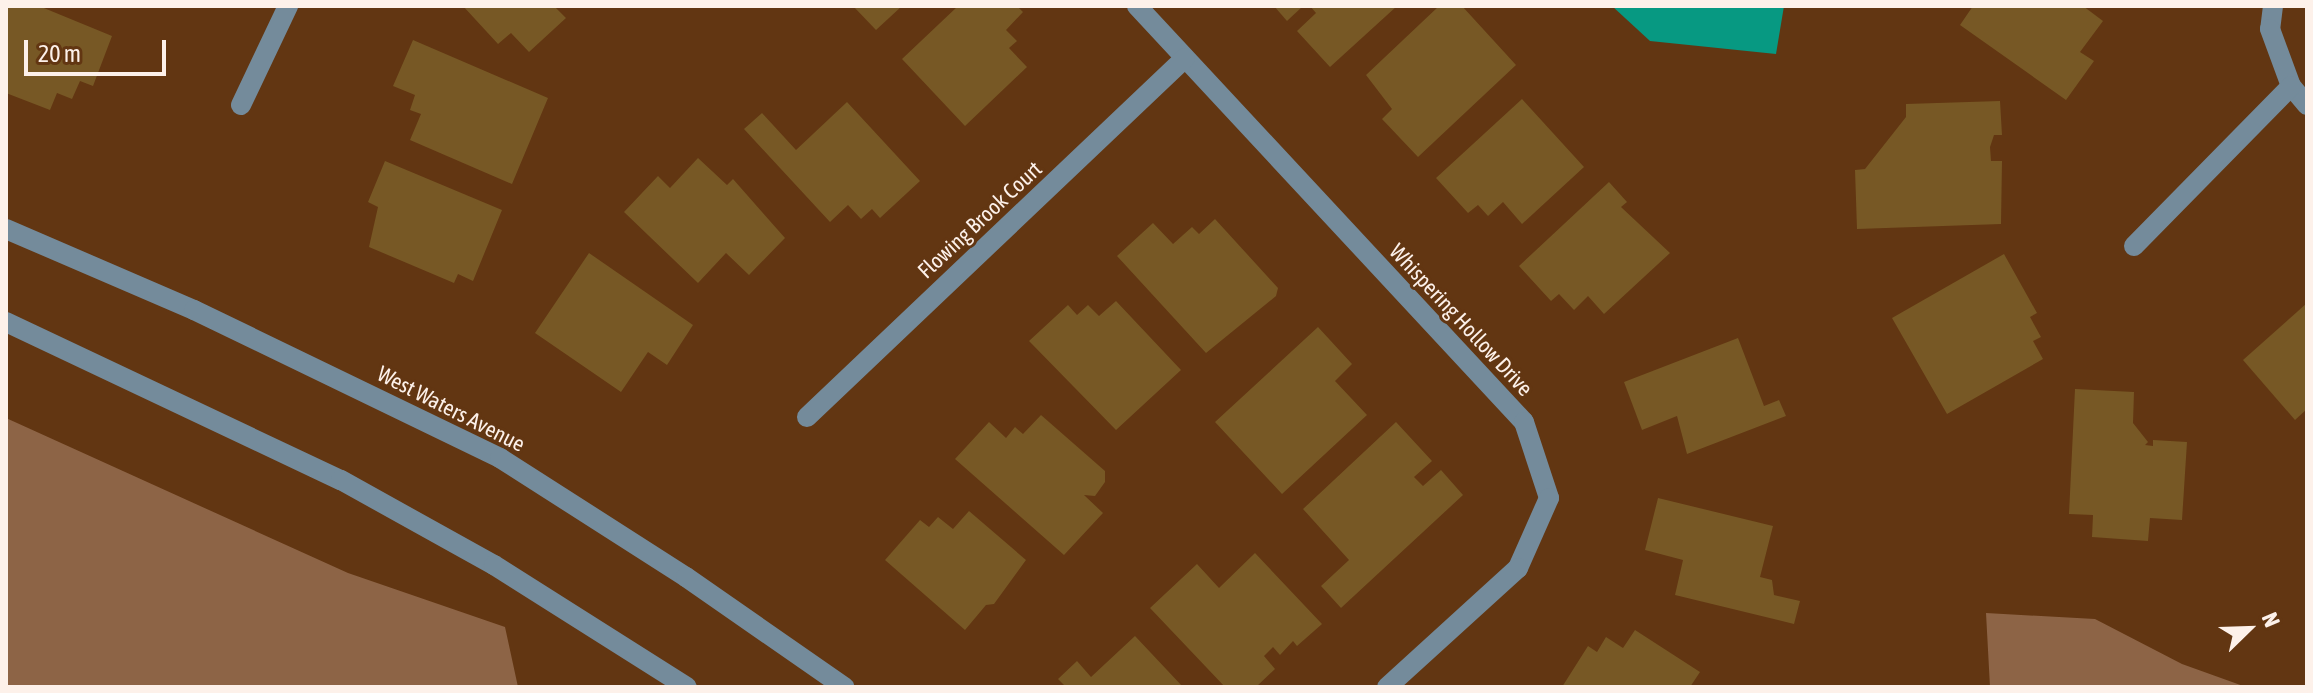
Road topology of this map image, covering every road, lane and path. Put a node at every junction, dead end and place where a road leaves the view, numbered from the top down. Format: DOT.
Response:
graph roads {
  1 [pos="288,6"];
  2 [pos="1137,6"];
  3 [pos="2273,6"];
  4 [pos="1185,58"];
  5 [pos="2291,86"];
  6 [pos="241,105"];
  7 [pos="2307,105"];
  8 [pos="6,229"];
  9 [pos="2134,246"];
  10 [pos="6,322"];
  11 [pos="807,417"];
  12 [pos="687,687"];
  13 [pos="844,687"];
  14 [pos="1387,687"];
  1 -- 6 [label="street"];
  2 -- 4 [label="street, Whispering Hollow Drive"];
  3 -- 5 [label="street"];
  4 -- 11 [label="street, Flowing Brook Court"];
  4 -- 14 [label="street, Whispering Hollow Drive"];
  5 -- 7 [label="street"];
  5 -- 9 [label="street"];
  8 -- 13 [label="street, West Waters Avenue"];
  10 -- 12 [label="street"];
}
